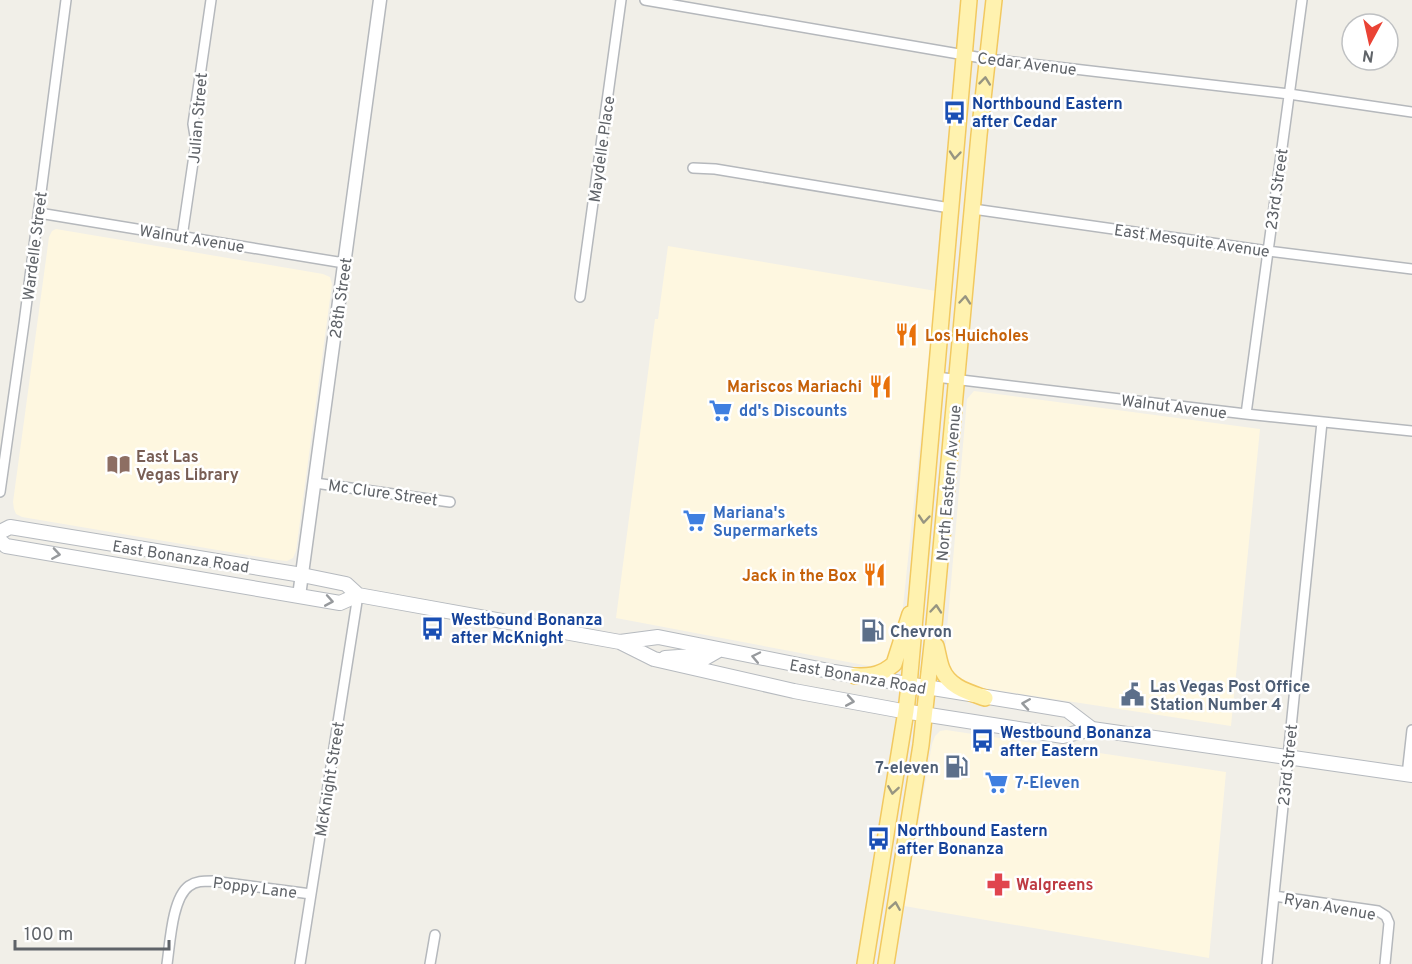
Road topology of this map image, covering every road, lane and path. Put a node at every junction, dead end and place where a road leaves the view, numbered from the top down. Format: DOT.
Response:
graph roads {
  1 [pos="66,0"];
  2 [pos="211,0"];
  3 [pos="380,0"];
  4 [pos="621,0"];
  5 [pos="645,0"];
  6 [pos="969,0"];
  7 [pos="994,0"];
  8 [pos="1302,0"];
  9 [pos="964,55"];
  10 [pos="988,59"];
  11 [pos="1289,94"];
  12 [pos="1412,112"];
  13 [pos="693,168"];
  14 [pos="950,208"];
  15 [pos="973,209"];
  16 [pos="39,213"];
  17 [pos="182,237"];
  18 [pos="1268,251"];
  19 [pos="345,263"];
  20 [pos="1412,269"];
  21 [pos="580,297"];
  22 [pos="936,377"];
  23 [pos="957,380"];
  24 [pos="1245,414"];
  25 [pos="1322,422"];
  26 [pos="1412,431"];
  27 [pos="931,436"];
  28 [pos="315,483"];
  29 [pos="0,492"];
  30 [pos="946,498"];
  31 [pos="450,502"];
  32 [pos="0,532"];
  33 [pos="0,541"];
  34 [pos="302,575"];
  35 [pos="358,595"];
  36 [pos="299,596"];
  37 [pos="917,598"];
  38 [pos="933,636"];
  39 [pos="620,642"];
  40 [pos="719,650"];
  41 [pos="654,659"];
  42 [pos="855,676"];
  43 [pos="909,685"];
  44 [pos="927,688"];
  45 [pos="985,698"];
  46 [pos="906,711"];
  47 [pos="924,714"];
  48 [pos="1092,729"];
  49 [pos="1412,730"];
  50 [pos="1288,757"];
  51 [pos="1410,775"];
  52 [pos="311,894"];
  53 [pos="1274,896"];
  54 [pos="435,935"];
  55 [pos="167,964"];
  56 [pos="300,964"];
  57 [pos="430,964"];
  58 [pos="868,964"];
  59 [pos="886,964"];
  60 [pos="1267,964"];
  61 [pos="1385,964"];
  1 -- 16 [label="street, Wardelle Street"];
  2 -- 17 [label="street, Julian Street"];
  3 -- 19 [label="street, 28th Street"];
  4 -- 21 [label="street, Maydelle Place"];
  5 -- 9 [label="street, Cedar Avenue"];
  6 -- 9 [label="main road, North Eastern Avenue"];
  7 -- 10 [label="main road, North Eastern Avenue"];
  8 -- 11 [label="street, 23rd Street"];
  9 -- 10 [label="street, Cedar Avenue"];
  9 -- 14 [label="main road, North Eastern Avenue, one-way"];
  10 -- 11 [label="street, Cedar Avenue"];
  15 -- 10 [label="main road, North Eastern Avenue, one-way"];
  11 -- 12 [label="street, Cedar Avenue"];
  11 -- 18 [label="street, 23rd Street"];
  13 -- 14 [label="street"];
  14 -- 22 [label="main road, North Eastern Avenue"];
  15 -- 18 [label="street, East Mesquite Avenue"];
  23 -- 15 [label="main road, North Eastern Avenue, one-way"];
  16 -- 17 [label="street, Walnut Avenue"];
  16 -- 29 [label="street, Wardelle Street"];
  17 -- 19 [label="street, Walnut Avenue"];
  18 -- 20 [label="street, East Mesquite Avenue"];
  18 -- 24 [label="street, 23rd Street"];
  19 -- 28 [label="street, 28th Street"];
  22 -- 23 [label="street, Walnut Avenue"];
  22 -- 27 [label="main road, North Eastern Avenue"];
  23 -- 24 [label="street, Walnut Avenue"];
  23 -- 30 [label="main road, North Eastern Avenue"];
  24 -- 25 [label="street, Walnut Avenue"];
  25 -- 26 [label="street, Walnut Avenue"];
  25 -- 50 [label="street, 23rd Street"];
  27 -- 30 [label="main road"];
  27 -- 37 [label="main road, North Eastern Avenue, one-way"];
  28 -- 31 [label="street, Mc Clure Street"];
  28 -- 34 [label="street, 28th Street"];
  38 -- 30 [label="main road, North Eastern Avenue, one-way"];
  32 -- 34 [label="main road, East Bonanza Road"];
  33 -- 36 [label="main road, East Bonanza Road, one-way"];
  34 -- 35 [label="main road, East Bonanza Road"];
  34 -- 36 [label="street, 28th Street"];
  36 -- 35 [label="main road, East Bonanza Road, one-way"];
  35 -- 39 [label="main road, East Bonanza Road"];
  35 -- 52 [label="street, McKnight Street"];
  37 -- 42 [label="main road"];
  37 -- 43 [label="main road, North Eastern Avenue"];
  38 -- 44 [label="main road, North Eastern Avenue"];
  38 -- 45 [label="main road"];
  39 -- 40 [label="main road, East Bonanza Road"];
  39 -- 41 [label="main road, East Bonanza Road"];
  40 -- 41 [label="main road"];
  42 -- 40 [label="main road, East Bonanza Road, one-way"];
  41 -- 46 [label="main road, East Bonanza Road, one-way"];
  42 -- 43 [label="main road, East Bonanza Road"];
  43 -- 44 [label="main road, East Bonanza Road"];
  43 -- 46 [label="main road, North Eastern Avenue"];
  44 -- 45 [label="main road, East Bonanza Road"];
  44 -- 47 [label="main road, North Eastern Avenue"];
  48 -- 45 [label="main road, East Bonanza Road, one-way"];
  46 -- 47 [label="main road, East Bonanza Road"];
  46 -- 58 [label="main road, North Eastern Avenue, one-way"];
  47 -- 48 [label="main road, East Bonanza Road"];
  59 -- 47 [label="main road, North Eastern Avenue, one-way"];
  48 -- 50 [label="main road, East Bonanza Road"];
  49 -- 51 [label="street"];
  50 -- 51 [label="main road, East Bonanza Road"];
  50 -- 53 [label="street, 23rd Street"];
  52 -- 55 [label="street, Poppy Lane"];
  52 -- 56 [label="street, McKnight Street"];
  53 -- 60 [label="street, 23rd Street"];
  53 -- 61 [label="street, Ryan Avenue"];
  54 -- 57 [label="street"];
}
